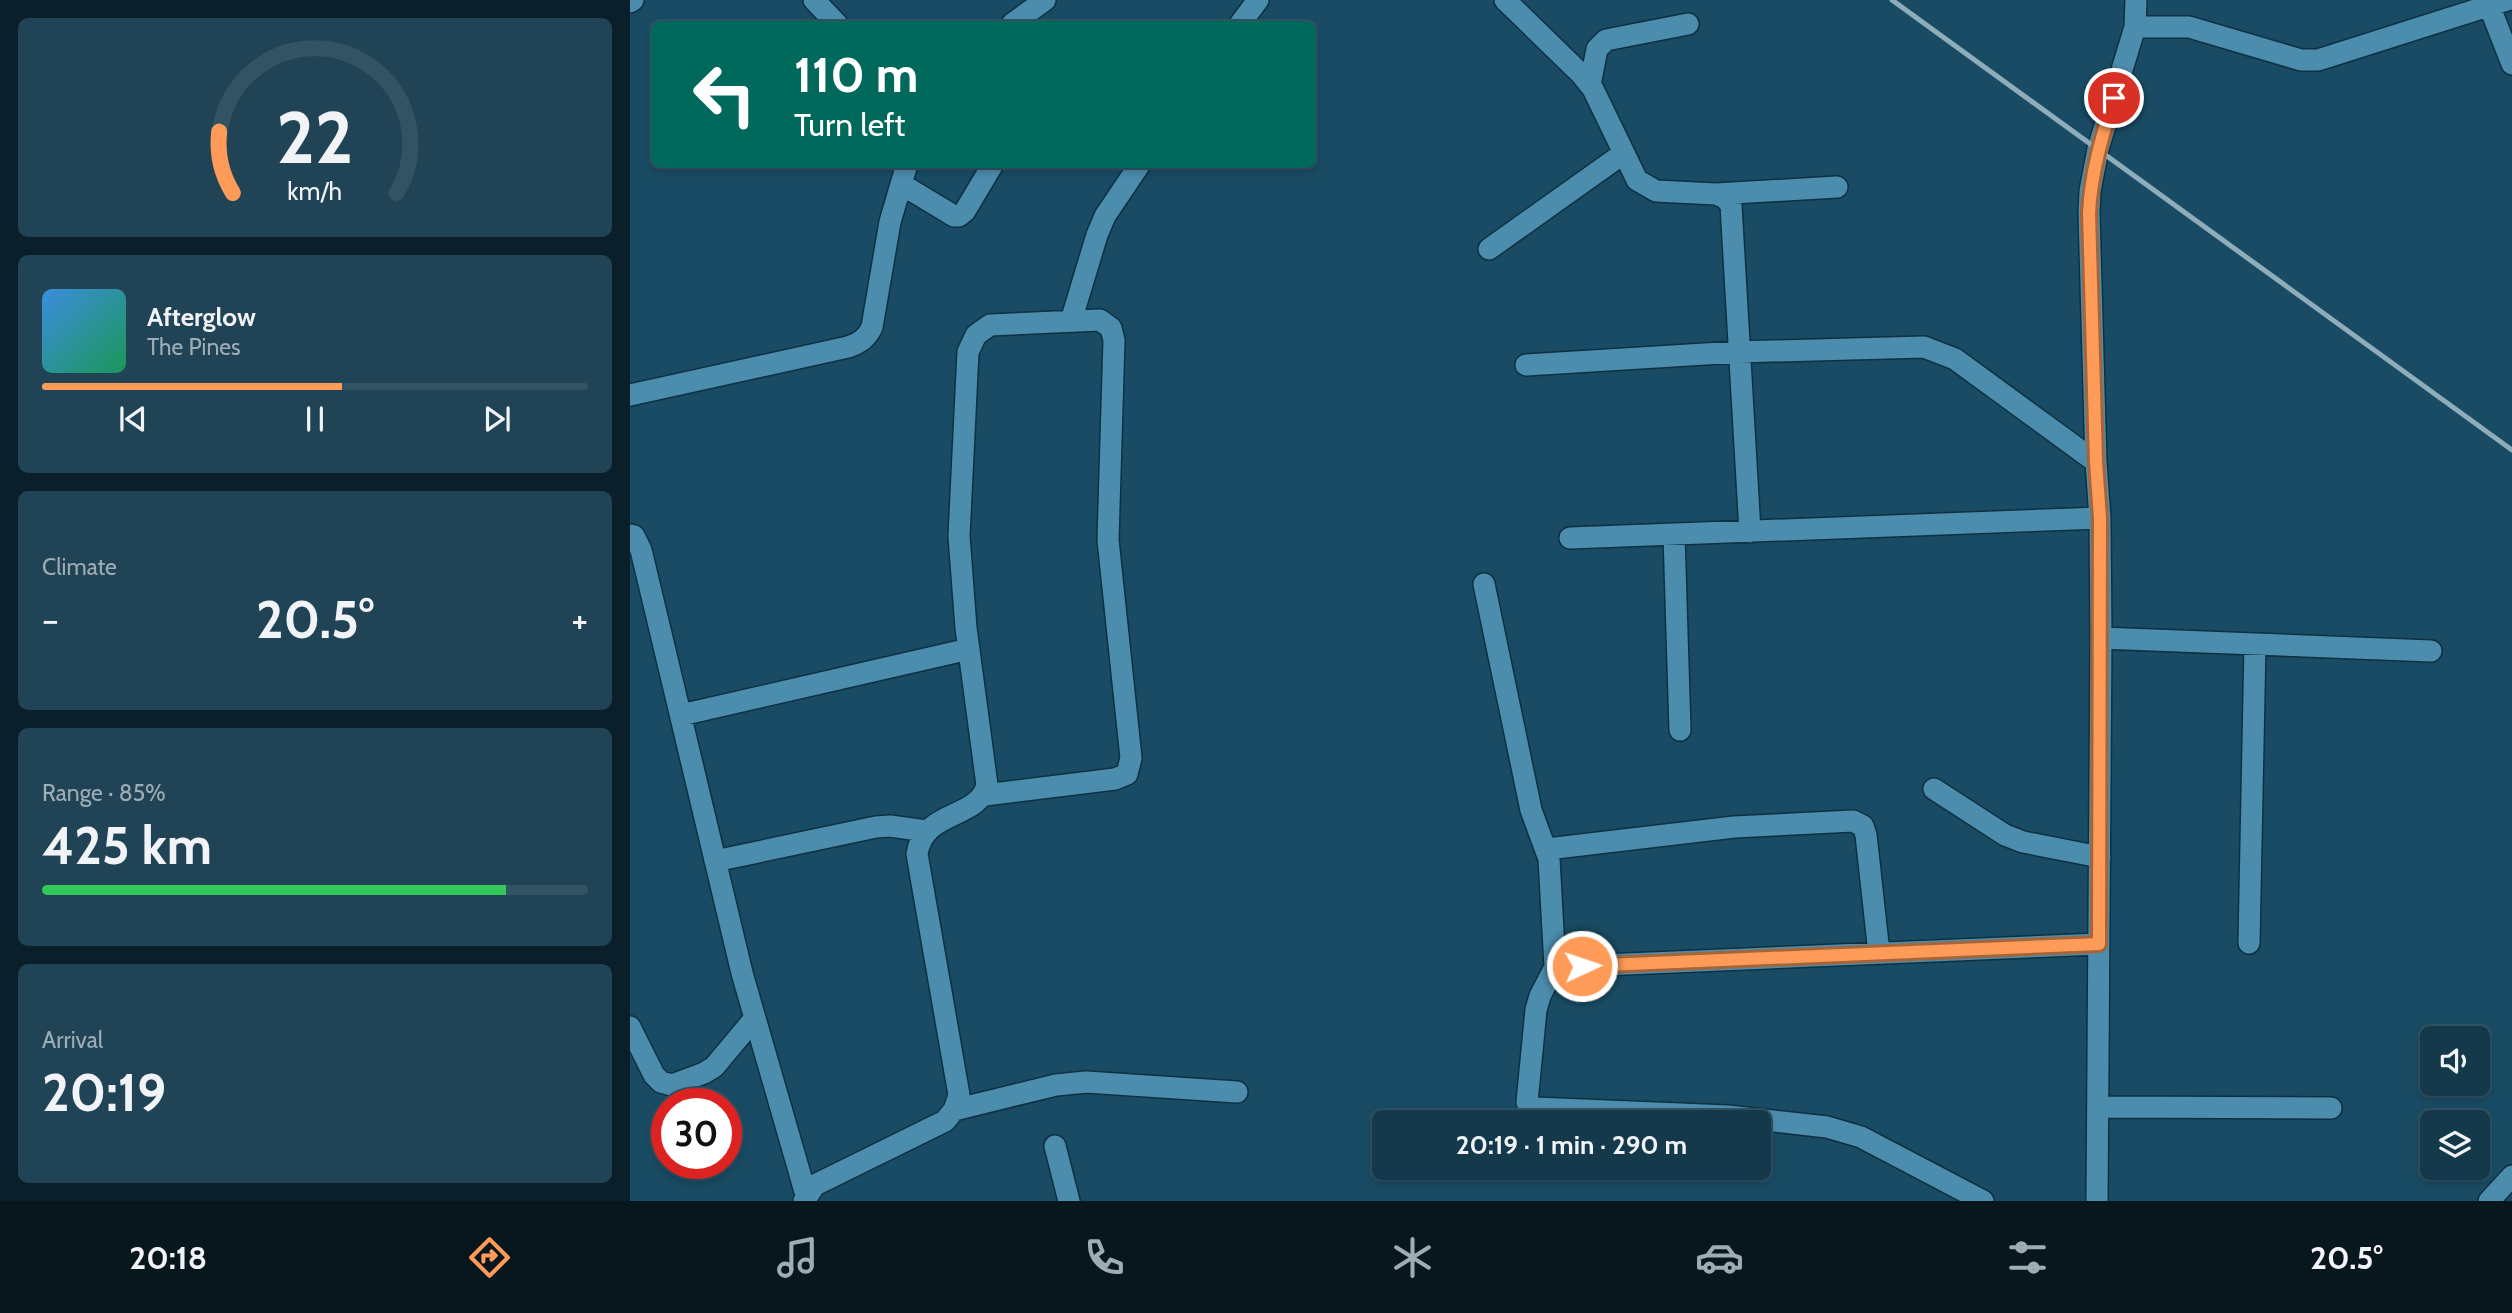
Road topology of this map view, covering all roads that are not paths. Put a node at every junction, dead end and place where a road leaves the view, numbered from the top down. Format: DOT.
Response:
graph roads {
  1 [pos="814,0"];
  2 [pos="1045,0"];
  3 [pos="1258,0"];
  4 [pos="1505,0"];
  5 [pos="2136,0"];
  6 [pos="2498,3"];
  7 [pos="834,21"];
  8 [pos="1016,21"];
  9 [pos="1242,21"];
  10 [pos="1688,24"];
  11 [pos="2135,27"];
  12 [pos="2512,64"];
  13 [pos="1590,85"];
  14 [pos="1624,153"];
  15 [pos="991,168"];
  16 [pos="1137,168"];
  17 [pos="904,174"];
  18 [pos="1837,187"];
  19 [pos="1716,194"];
  20 [pos="1489,249"];
  21 [pos="1071,321"];
  22 [pos="1738,352"];
  23 [pos="1525,365"];
  24 [pos="632,388"];
  25 [pos="2096,462"];
  26 [pos="2100,518"];
  27 [pos="1750,532"];
  28 [pos="630,535"];
  29 [pos="1674,535"];
  30 [pos="1570,538"];
  31 [pos="1484,584"];
  32 [pos="2101,638"];
  33 [pos="2255,643"];
  34 [pos="969,649"];
  35 [pos="2431,651"];
  36 [pos="681,715"];
  37 [pos="1680,730"];
  38 [pos="1934,789"];
  39 [pos="985,795"];
  40 [pos="926,831"];
  41 [pos="1547,849"];
  42 [pos="2100,857"];
  43 [pos="715,861"];
  44 [pos="2249,943"];
  45 [pos="2099,944"];
  46 [pos="1878,953"];
  47 [pos="1555,967"];
  48 [pos="755,1018"];
  49 [pos="630,1027"];
  50 [pos="1237,1092"];
  51 [pos="2098,1107"];
  52 [pos="2331,1108"];
  53 [pos="954,1110"];
  54 [pos="1055,1146"];
  55 [pos="2512,1176"];
  56 [pos="805,1198"];
  57 [pos="1978,1200"];
  58 [pos="1069,1201"];
  59 [pos="2097,1201"];
  60 [pos="2489,1201"];
  1 -- 7 [label="street"];
  2 -- 8 [label="street"];
  3 -- 9 [label="street"];
  4 -- 13 [label="street"];
  5 -- 11 [label="street"];
  6 -- 11 [label="street"];
  6 -- 12 [label="street"];
  10 -- 13 [label="street"];
  11 -- 25 [label="street"];
  13 -- 14 [label="street"];
  14 -- 19 [label="street"];
  14 -- 20 [label="street"];
  15 -- 17 [label="street"];
  16 -- 21 [label="street"];
  17 -- 24 [label="street"];
  18 -- 19 [label="street"];
  19 -- 22 [label="street"];
  21 -- 34 [label="street"];
  21 -- 39 [label="street"];
  22 -- 23 [label="street"];
  22 -- 25 [label="street"];
  22 -- 27 [label="street"];
  25 -- 26 [label="street"];
  26 -- 27 [label="street"];
  26 -- 32 [label="street"];
  27 -- 29 [label="street"];
  28 -- 36 [label="street"];
  29 -- 30 [label="street"];
  29 -- 37 [label="street"];
  31 -- 41 [label="street"];
  32 -- 33 [label="street"];
  32 -- 42 [label="street"];
  33 -- 35 [label="street"];
  33 -- 44 [label="street"];
  34 -- 36 [label="street"];
  34 -- 39 [label="street"];
  36 -- 43 [label="street"];
  38 -- 42 [label="street"];
  39 -- 40 [label="street"];
  40 -- 43 [label="street"];
  40 -- 53 [label="street"];
  41 -- 46 [label="street"];
  41 -- 47 [label="street"];
  42 -- 45 [label="street"];
  43 -- 48 [label="street"];
  45 -- 46 [label="street"];
  45 -- 51 [label="street"];
  46 -- 47 [label="street"];
  47 -- 57 [label="street"];
  48 -- 49 [label="street"];
  48 -- 56 [label="street"];
  50 -- 53 [label="street"];
  51 -- 52 [label="street"];
  51 -- 59 [label="street"];
  53 -- 56 [label="street"];
  54 -- 58 [label="street"];
  55 -- 60 [label="street"];
}
